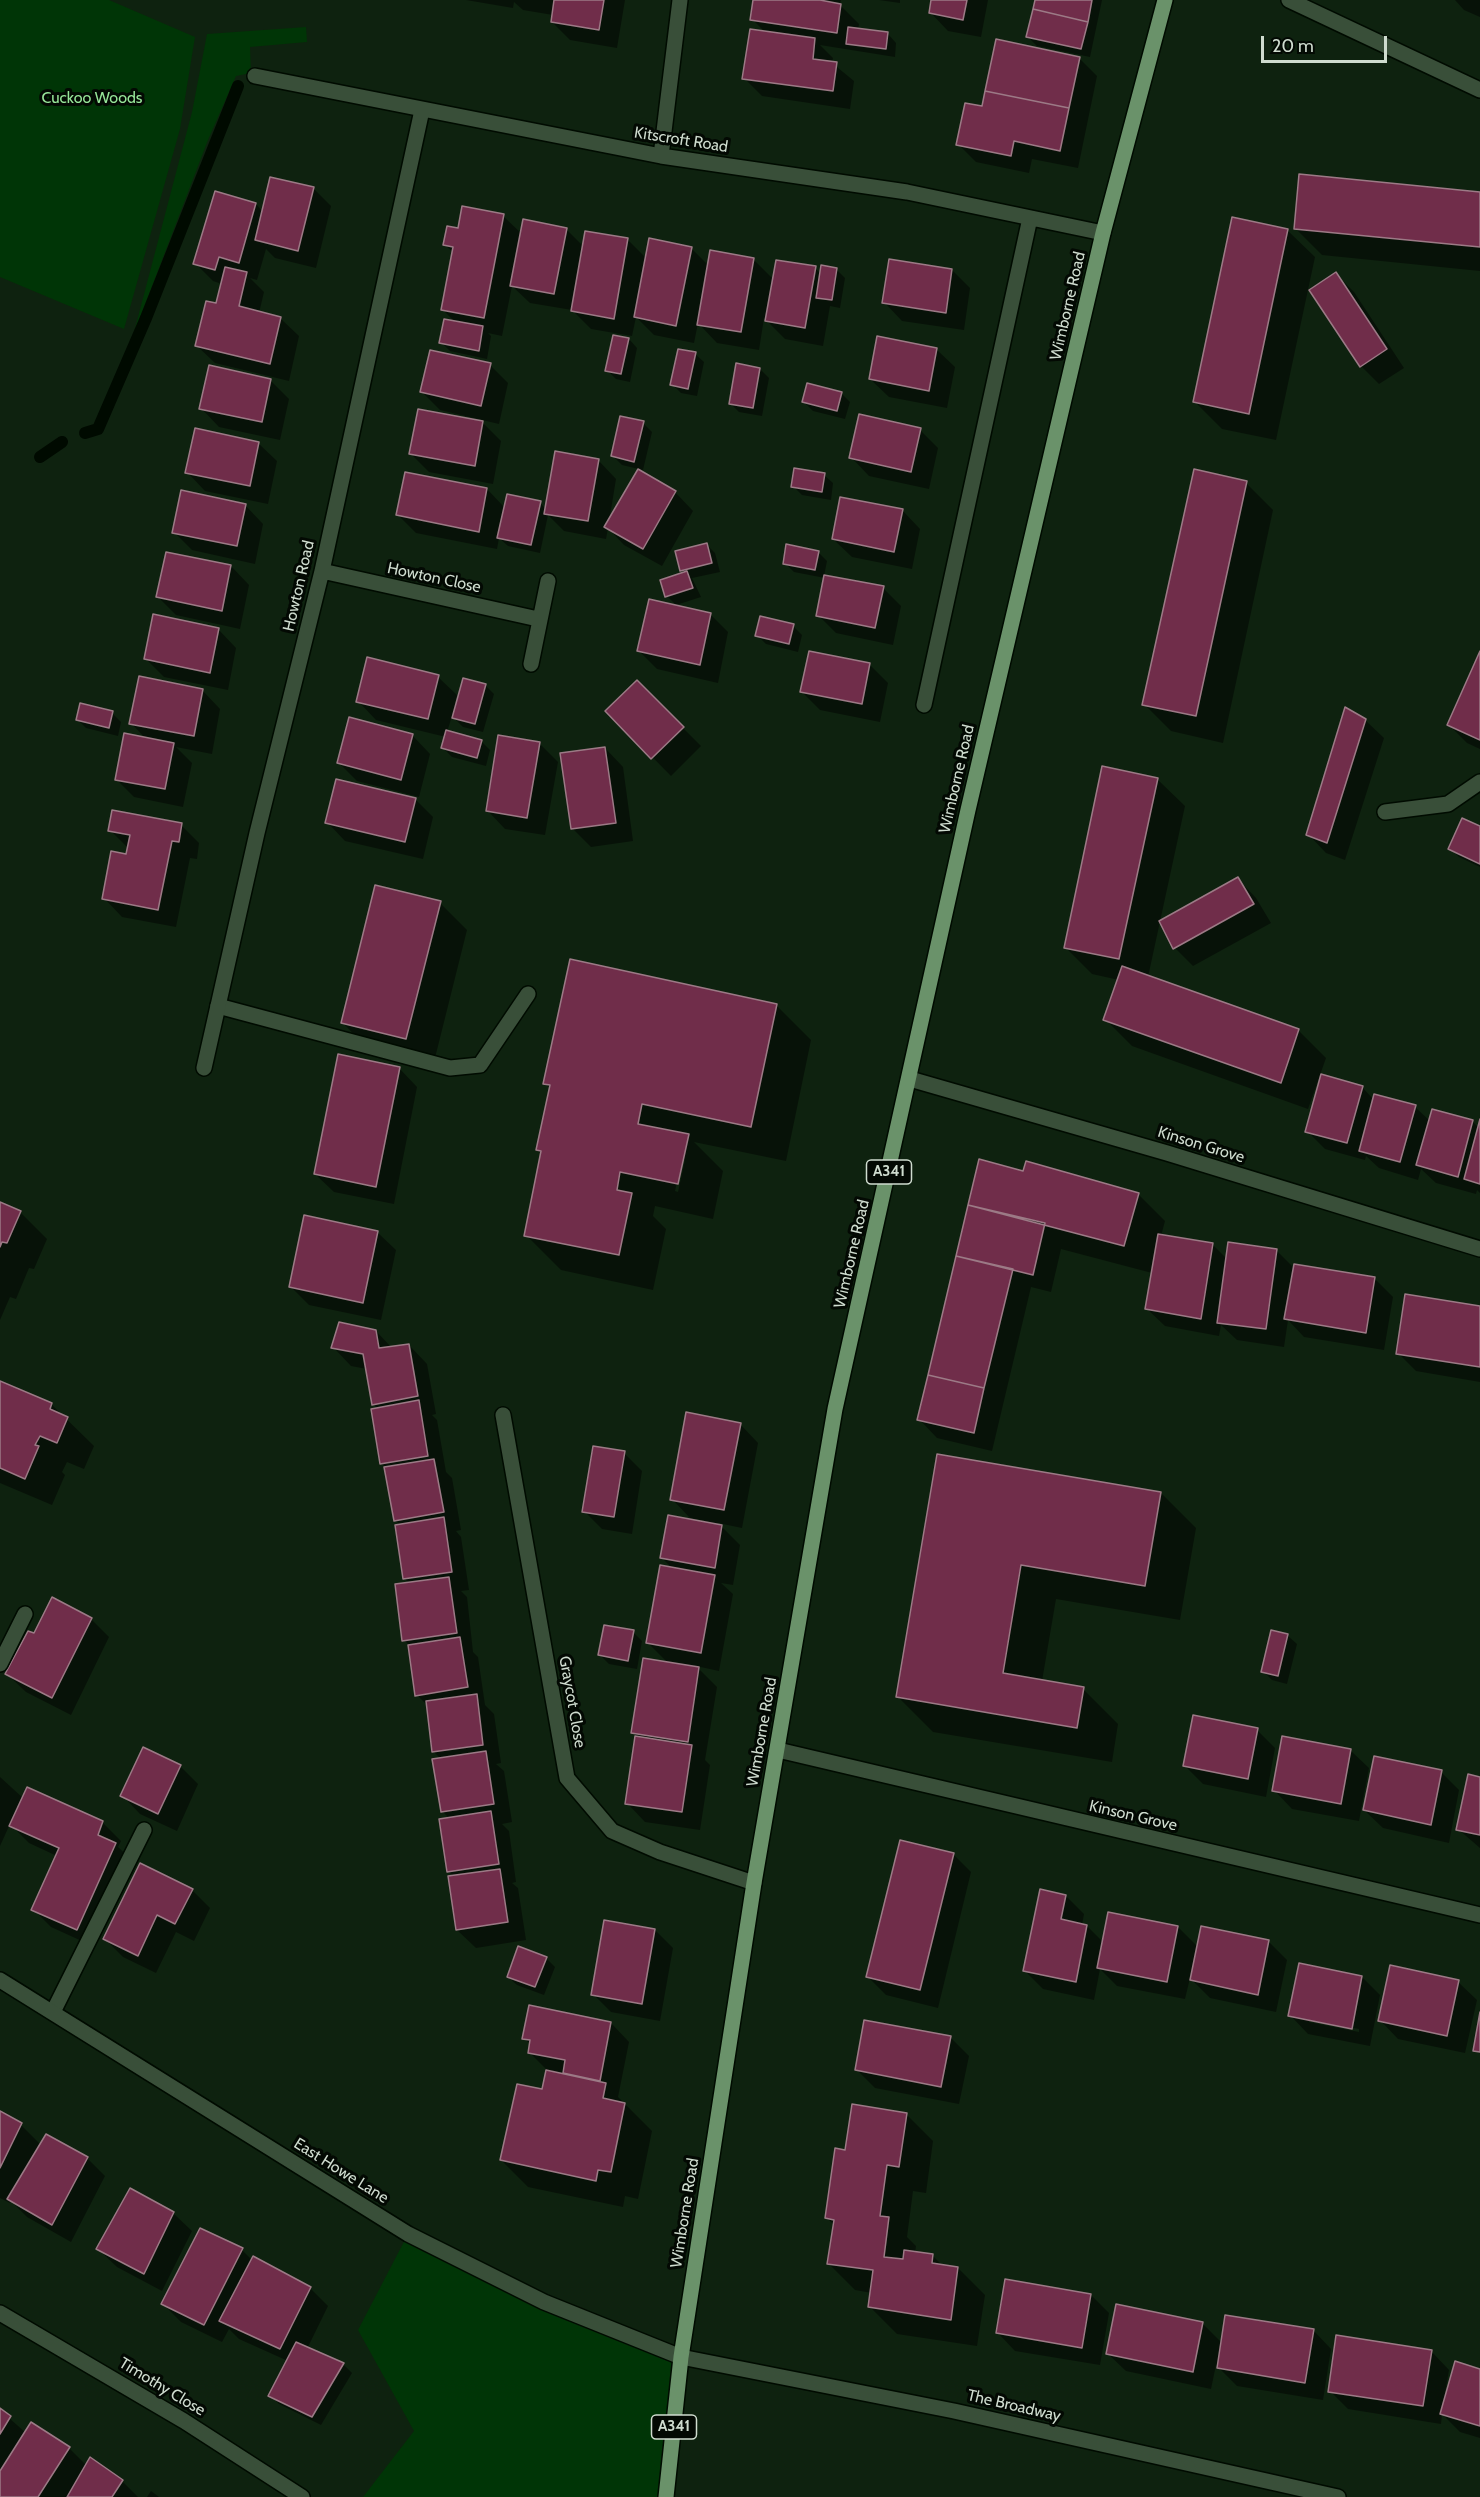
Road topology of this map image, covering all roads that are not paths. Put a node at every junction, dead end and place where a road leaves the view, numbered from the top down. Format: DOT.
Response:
graph roads {
  1 [pos="680,0"];
  2 [pos="1165,0"];
  3 [pos="1289,0"];
  4 [pos="255,76"];
  5 [pos="1480,90"];
  6 [pos="422,110"];
  7 [pos="661,156"];
  8 [pos="1029,218"];
  9 [pos="1103,233"];
  10 [pos="322,571"];
  11 [pos="548,581"];
  12 [pos="538,619"];
  13 [pos="531,664"];
  14 [pos="924,705"];
  15 [pos="1480,782"];
  16 [pos="1385,812"];
  17 [pos="528,994"];
  18 [pos="218,1006"];
  19 [pos="204,1068"];
  20 [pos="910,1079"];
  21 [pos="1480,1249"];
  22 [pos="502,1415"];
  23 [pos="25,1614"];
  24 [pos="0,1664"];
  25 [pos="777,1750"];
  26 [pos="144,1830"];
  27 [pos="754,1883"];
  28 [pos="1480,1915"];
  29 [pos="0,1980"];
  30 [pos="52,2012"];
  31 [pos="0,2313"];
  32 [pos="681,2357"];
  33 [pos="302,2497"];
  34 [pos="666,2497"];
  35 [pos="1338,2497"];
  1 -- 7 [label="street"];
  2 -- 9 [label="main road, Wimborne Road / A341"];
  3 -- 5 [label="street"];
  4 -- 6 [label="street, Kitscroft Road"];
  6 -- 7 [label="street, Kitscroft Road"];
  6 -- 10 [label="street, Howton Road"];
  7 -- 8 [label="street, Kitscroft Road"];
  8 -- 9 [label="street, Kitscroft Road"];
  8 -- 14 [label="street"];
  9 -- 20 [label="main road, Wimborne Road / A341"];
  10 -- 12 [label="street, Howton Close"];
  10 -- 18 [label="street, Howton Road"];
  11 -- 12 [label="street"];
  12 -- 13 [label="street"];
  15 -- 16 [label="street"];
  17 -- 18 [label="street"];
  18 -- 19 [label="street, Howton Road"];
  20 -- 21 [label="street, Kinson Grove"];
  20 -- 25 [label="main road, Wimborne Road / A341"];
  22 -- 27 [label="street, Graycot Close"];
  23 -- 24 [label="street"];
  25 -- 27 [label="main road, Wimborne Road / A341"];
  25 -- 28 [label="street, Kinson Grove"];
  26 -- 30 [label="street"];
  27 -- 32 [label="main road, Wimborne Road / A341"];
  29 -- 30 [label="street, East Howe Lane"];
  30 -- 32 [label="street, East Howe Lane"];
  31 -- 33 [label="street, Timothy Close"];
  32 -- 34 [label="main road, Wimborne Road / A341"];
  32 -- 35 [label="street, The Broadway"];
}
